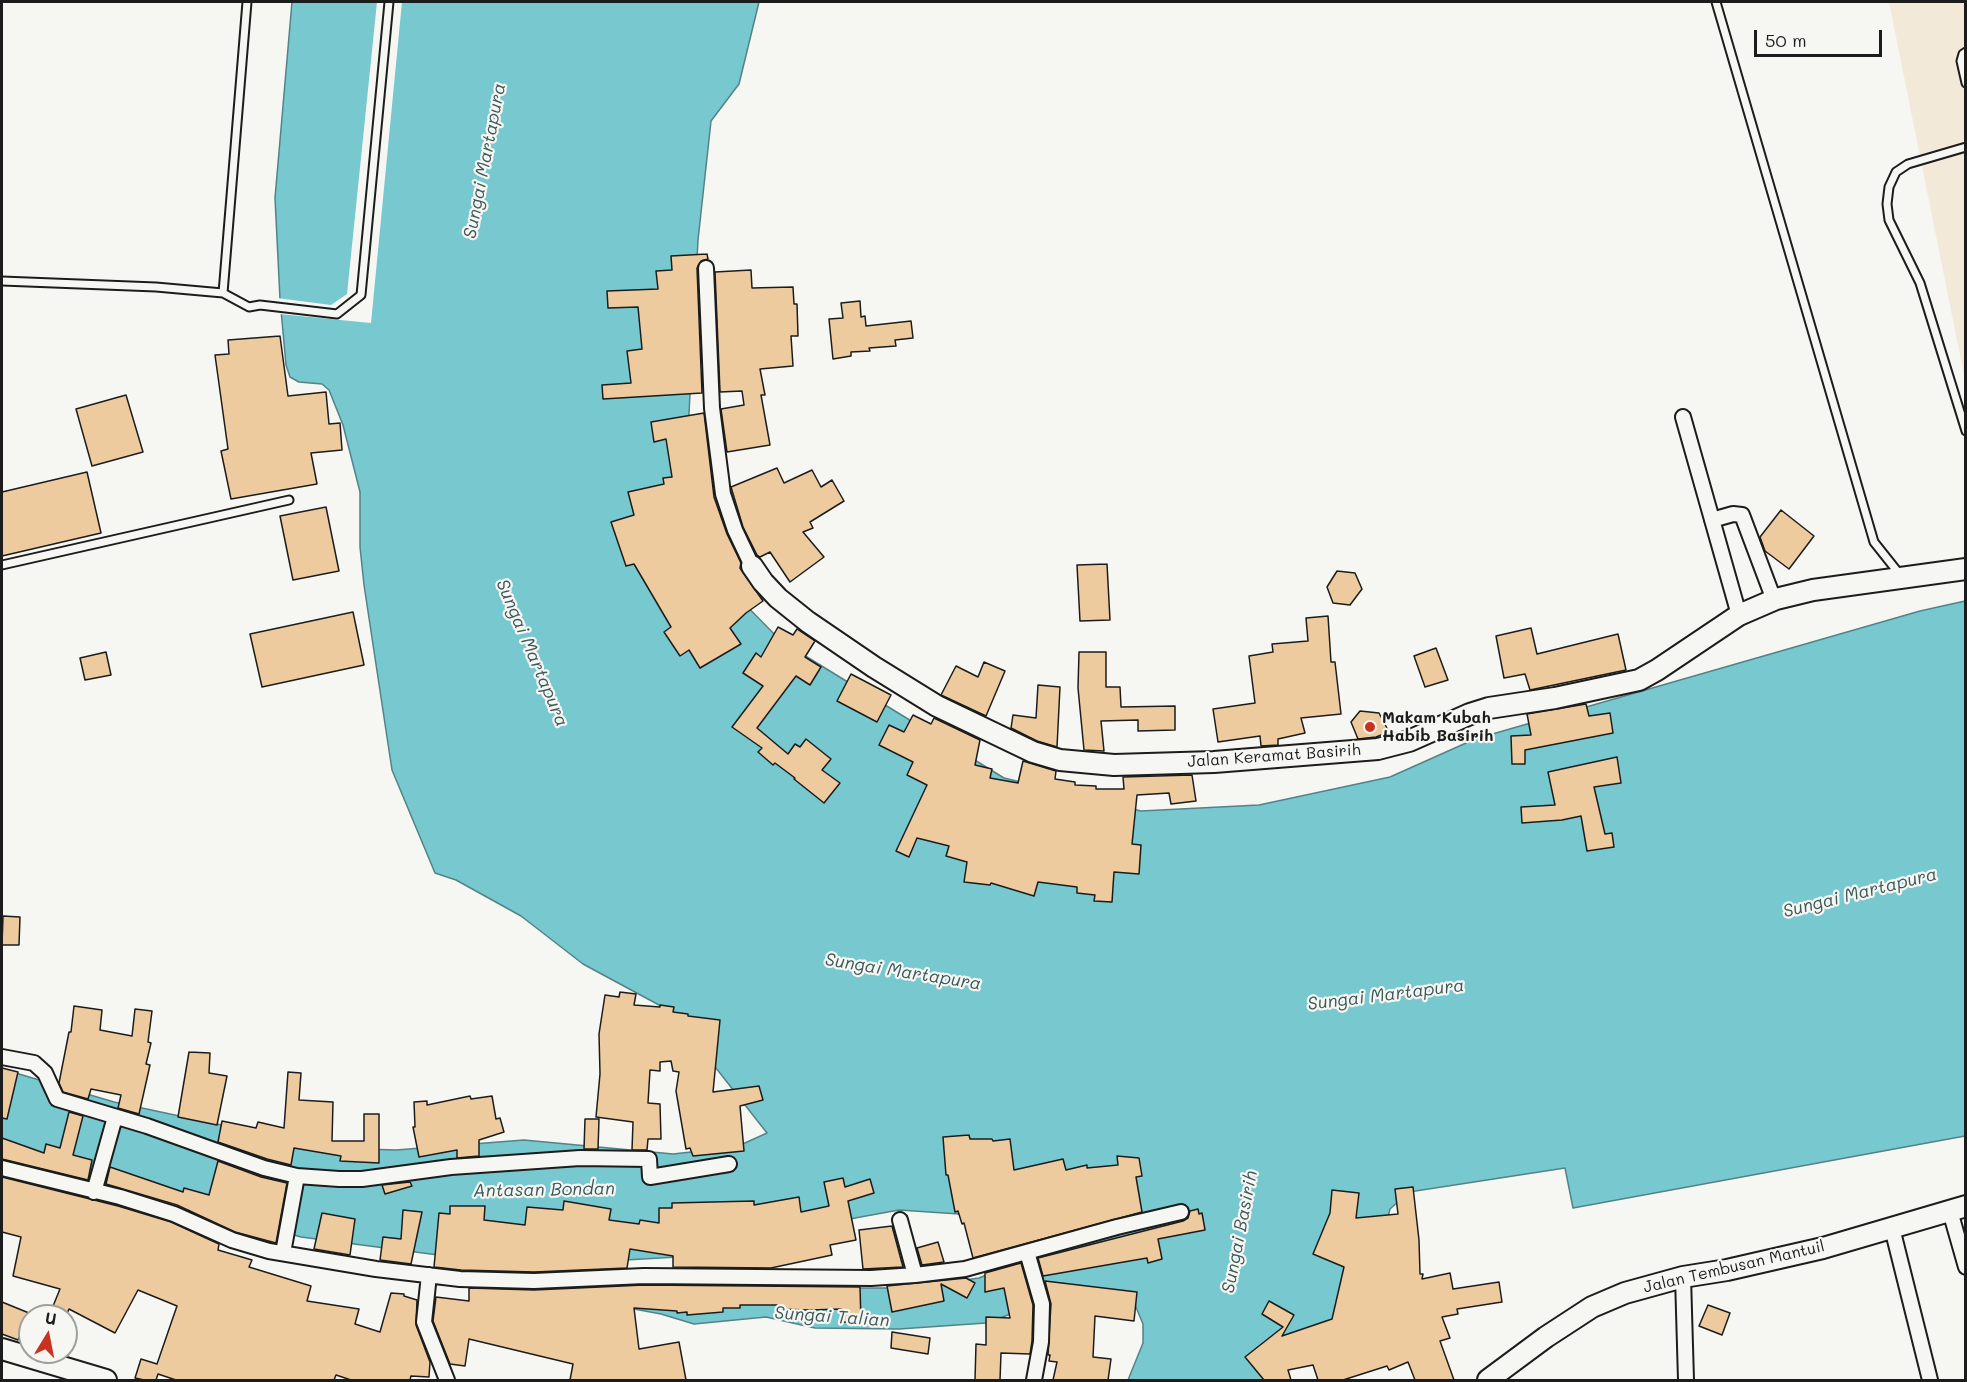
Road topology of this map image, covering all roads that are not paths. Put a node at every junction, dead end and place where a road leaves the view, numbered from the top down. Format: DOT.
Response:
graph roads {
  1 [pos="247,2"];
  2 [pos="389,2"];
  3 [pos="1716,2"];
  4 [pos="1965,52"];
  5 [pos="1965,83"];
  6 [pos="1965,147"];
  7 [pos="706,268"];
  8 [pos="2,281"];
  9 [pos="223,293"];
  10 [pos="1683,417"];
  11 [pos="1965,431"];
  12 [pos="289,500"];
  13 [pos="1712,520"];
  14 [pos="2,565"];
  15 [pos="752,566"];
  16 [pos="1965,569"];
  17 [pos="1903,578"];
  18 [pos="1774,600"];
  19 [pos="1739,615"];
  20 [pos="2,1057"];
  21 [pos="116,1117"];
  22 [pos="729,1164"];
  23 [pos="2,1168"];
  24 [pos="297,1176"];
  25 [pos="94,1192"];
  26 [pos="1958,1208"];
  27 [pos="1181,1212"];
  28 [pos="900,1220"];
  29 [pos="1892,1228"];
  30 [pos="1027,1252"];
  31 [pos="283,1253"];
  32 [pos="1965,1266"];
  33 [pos="429,1275"];
  34 [pos="915,1275"];
  35 [pos="1683,1277"];
  36 [pos="2,1349"];
  37 [pos="106,1380"];
  38 [pos="447,1380"];
  39 [pos="1034,1380"];
  40 [pos="1488,1380"];
  41 [pos="1686,1380"];
  42 [pos="1930,1380"];
  1 -- 9 [label="lane"];
  2 -- 9 [label="lane"];
  3 -- 17 [label="lane"];
  4 -- 5 [label="lane"];
  6 -- 11 [label="lane"];
  7 -- 15 [label="street"];
  8 -- 9 [label="lane"];
  10 -- 13 [label="street"];
  12 -- 14 [label="lane"];
  13 -- 18 [label="street"];
  13 -- 19 [label="street"];
  15 -- 19 [label="street, Jalan Keramat Basirih"];
  16 -- 17 [label="street, Jalan Keramat Basirih"];
  17 -- 18 [label="street, Jalan Keramat Basirih"];
  18 -- 19 [label="street, Jalan Keramat Basirih"];
  20 -- 21 [label="street"];
  21 -- 24 [label="street"];
  21 -- 25 [label="street"];
  22 -- 24 [label="street"];
  23 -- 25 [label="street"];
  24 -- 31 [label="street"];
  25 -- 31 [label="street"];
  26 -- 29 [label="street, Jalan Tembusan Mantuil"];
  26 -- 32 [label="street"];
  27 -- 30 [label="street"];
  28 -- 34 [label="street"];
  29 -- 35 [label="street, Jalan Tembusan Mantuil"];
  29 -- 42 [label="street"];
  30 -- 34 [label="street"];
  30 -- 39 [label="street"];
  31 -- 33 [label="street"];
  33 -- 34 [label="street"];
  33 -- 38 [label="street"];
  35 -- 40 [label="street, Jalan Tembusan Mantuil"];
  35 -- 41 [label="street"];
  36 -- 37 [label="street"];
}
